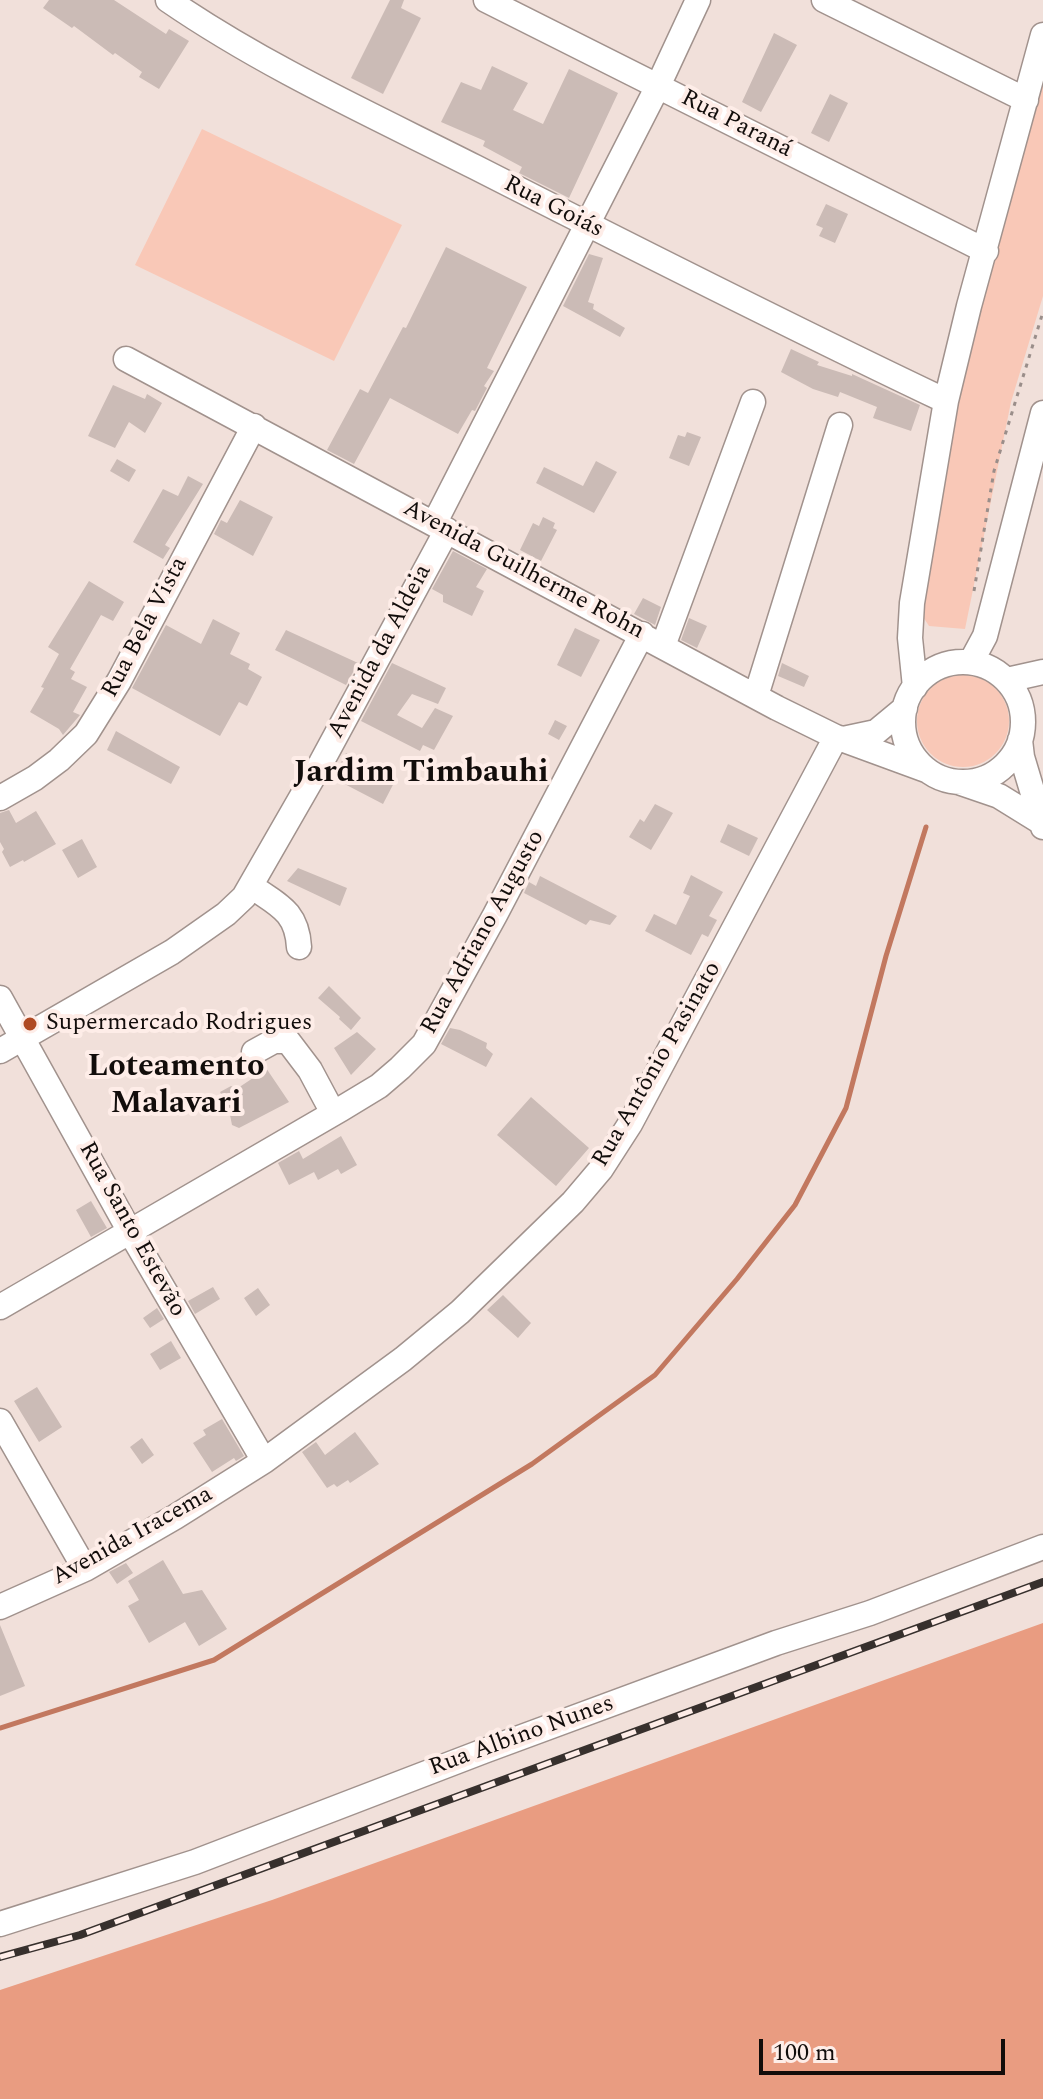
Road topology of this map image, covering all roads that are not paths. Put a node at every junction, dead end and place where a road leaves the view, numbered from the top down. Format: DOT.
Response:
graph roads {
  1 [pos="168,0"];
  2 [pos="486,0"];
  3 [pos="698,0"];
  4 [pos="824,0"];
  5 [pos="1043,35"];
  6 [pos="658,86"];
  7 [pos="1026,100"];
  8 [pos="586,225"];
  9 [pos="986,251"];
  10 [pos="126,359"];
  11 [pos="946,401"];
  12 [pos="753,402"];
  13 [pos="1043,413"];
  14 [pos="840,425"];
  15 [pos="254,426"];
  16 [pos="440,527"];
  17 [pos="910,638"];
  18 [pos="652,640"];
  19 [pos="971,662"];
  20 [pos="946,665"];
  21 [pos="1043,672"];
  22 [pos="1007,680"];
  23 [pos="756,696"];
  24 [pos="910,697"];
  25 [pos="1043,714"];
  26 [pos="1021,734"];
  27 [pos="840,738"];
  28 [pos="926,770"];
  29 [pos="961,783"];
  30 [pos="0,798"];
  31 [pos="1042,825"];
  32 [pos="251,886"];
  33 [pos="299,947"];
  34 [pos="0,998"];
  35 [pos="24,1038"];
  36 [pos="0,1051"];
  37 [pos="254,1052"];
  38 [pos="333,1113"];
  39 [pos="129,1230"];
  40 [pos="0,1307"];
  41 [pos="0,1421"];
  42 [pos="264,1461"];
  43 [pos="1043,1547"];
  44 [pos="85,1569"];
  45 [pos="0,1607"];
  46 [pos="0,1924"];
  1 -- 8 [label="street, Rua Goiás"];
  2 -- 6 [label="street, Rua Paraná"];
  3 -- 6 [label="street, Avenida da Aldeia"];
  4 -- 7 [label="street"];
  5 -- 7 [label="street"];
  6 -- 8 [label="street, Avenida da Aldeia"];
  6 -- 9 [label="street, Rua Paraná"];
  7 -- 9 [label="street"];
  8 -- 11 [label="street, Rua Goiás"];
  8 -- 16 [label="street, Avenida da Aldeia"];
  9 -- 11 [label="street"];
  10 -- 15 [label="street, Avenida Guilherme Rohn"];
  11 -- 17 [label="street"];
  12 -- 18 [label="street, Rua Adriano Augusto"];
  13 -- 19 [label="street"];
  14 -- 23 [label="street"];
  15 -- 16 [label="street, Avenida Guilherme Rohn"];
  15 -- 30 [label="street, Rua Bela Vista"];
  16 -- 18 [label="street, Avenida Guilherme Rohn"];
  16 -- 32 [label="street, Avenida da Aldeia"];
  17 -- 20 [label="street"];
  17 -- 24 [label="street"];
  18 -- 23 [label="street, Avenida Guilherme Rohn"];
  18 -- 38 [label="street, Rua Adriano Augusto"];
  19 -- 20 [label="street"];
  19 -- 22 [label="street"];
  20 -- 24 [label="street"];
  21 -- 22 [label="street"];
  22 -- 26 [label="street"];
  23 -- 27 [label="street, Avenida Guilherme Rohn"];
  24 -- 27 [label="street"];
  24 -- 28 [label="street"];
  25 -- 26 [label="street"];
  26 -- 29 [label="street"];
  26 -- 31 [label="street"];
  27 -- 28 [label="street, Avenida Guilherme Rohn"];
  27 -- 42 [label="street, Rua Antônio Pasinato"];
  28 -- 29 [label="street"];
  29 -- 31 [label="street"];
  32 -- 33 [label="street"];
  32 -- 35 [label="street, Avenida da Aldeia"];
  34 -- 35 [label="street, Rua Santo Estevão"];
  35 -- 36 [label="street, Avenida da Aldeia"];
  35 -- 39 [label="street, Rua Santo Estevão"];
  37 -- 38 [label="street"];
  38 -- 39 [label="street, Rua Adriano Augusto"];
  39 -- 40 [label="street, Rua Adriano Augusto"];
  39 -- 42 [label="street, Rua Santo Estevão"];
  41 -- 44 [label="street"];
  42 -- 44 [label="street, Avenida Iracema"];
  43 -- 46 [label="street, Rua Albino Nunes"];
  44 -- 45 [label="street, Avenida Iracema"];
}
